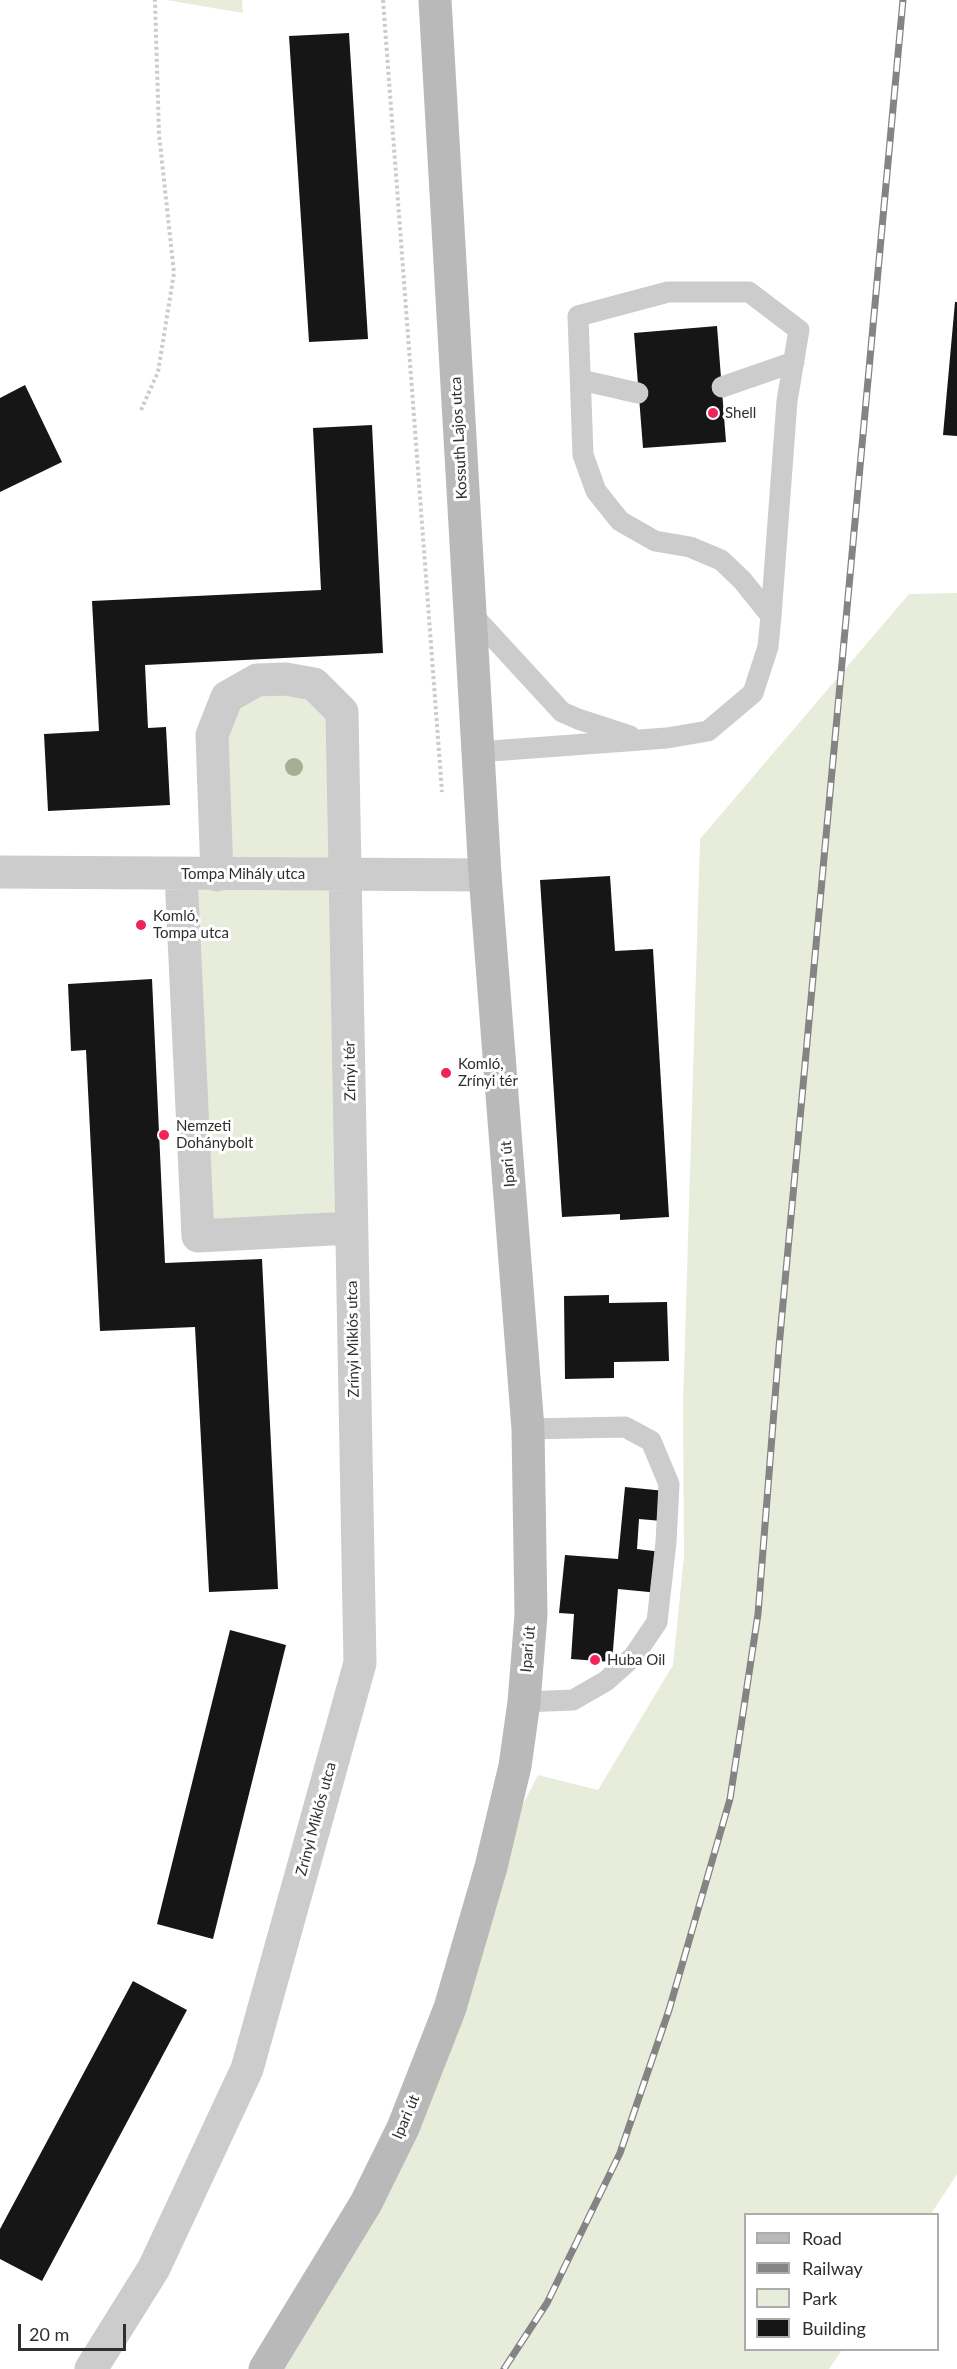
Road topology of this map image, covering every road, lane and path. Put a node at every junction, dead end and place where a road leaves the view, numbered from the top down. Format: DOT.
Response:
graph roads {
  1 [pos="155,0"];
  2 [pos="383,0"];
  3 [pos="435,0"];
  4 [pos="794,362"];
  5 [pos="580,380"];
  6 [pos="722,387"];
  7 [pos="638,393"];
  8 [pos="141,410"];
  9 [pos="470,611"];
  10 [pos="771,616"];
  11 [pos="642,740"];
  12 [pos="478,753"];
  13 [pos="442,792"];
  14 [pos="0,872"];
  15 [pos="181,874"];
  16 [pos="217,874"];
  17 [pos="344,874"];
  18 [pos="485,875"];
  19 [pos="351,1228"];
  20 [pos="528,1429"];
  21 [pos="524,1702"];
  22 [pos="91,2369"];
  23 [pos="265,2369"];
  1 -- 8 [label="path"];
  2 -- 13 [label="path"];
  3 -- 9 [label="main road, Kossuth Lajos utca"];
  4 -- 5 [label="lane"];
  4 -- 6 [label="lane"];
  4 -- 10 [label="lane"];
  5 -- 7 [label="lane"];
  5 -- 10 [label="lane"];
  9 -- 11 [label="lane"];
  9 -- 12 [label="main road, Kossuth Lajos utca"];
  10 -- 11 [label="lane"];
  11 -- 12 [label="lane"];
  12 -- 18 [label="main road, Kossuth Lajos utca"];
  14 -- 15 [label="street, Tompa Mihály utca"];
  15 -- 16 [label="street, Tompa Mihály utca"];
  15 -- 19 [label="street"];
  16 -- 17 [label="street, Tompa Mihály utca"];
  16 -- 17 [label="street, Zrínyi tér"];
  17 -- 18 [label="street, Tompa Mihály utca"];
  17 -- 19 [label="street, Zrínyi tér"];
  18 -- 20 [label="main road, Ipari út"];
  19 -- 22 [label="street, Zrínyi Miklós utca"];
  20 -- 21 [label="main road, Ipari út"];
  20 -- 21 [label="lane"];
  21 -- 23 [label="main road, Ipari út"];
}
